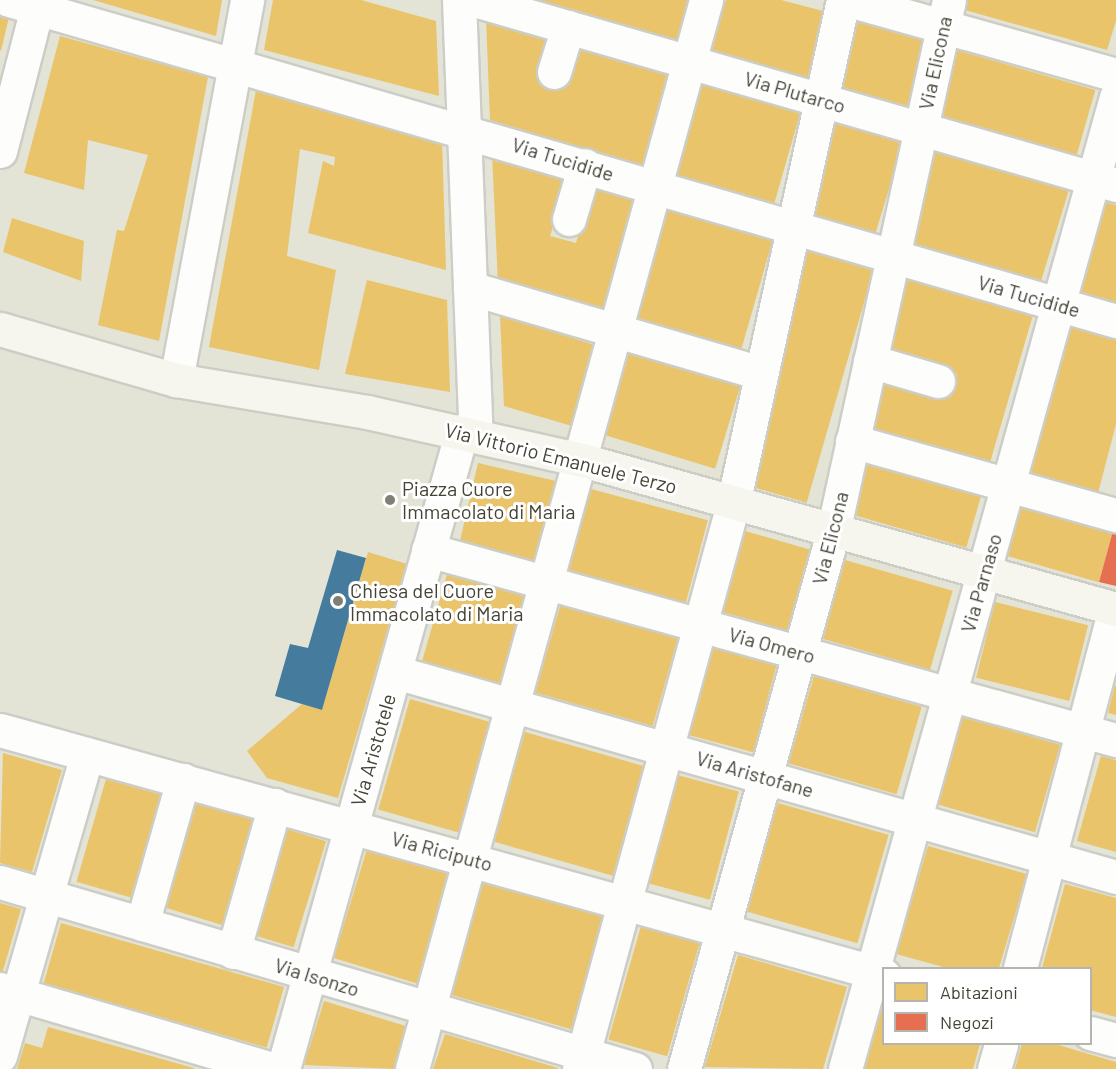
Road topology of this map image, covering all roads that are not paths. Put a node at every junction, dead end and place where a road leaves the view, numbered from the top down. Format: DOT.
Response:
graph roads {
  1 [pos="247,0"];
  2 [pos="459,0"];
  3 [pos="474,0"];
  4 [pos="706,0"];
  5 [pos="843,0"];
  6 [pos="849,0"];
  7 [pos="28,3"];
  8 [pos="946,13"];
  9 [pos="568,27"];
  10 [pos="689,62"];
  11 [pos="234,63"];
  12 [pos="554,72"];
  13 [pos="1116,75"];
  14 [pos="1116,97"];
  15 [pos="822,100"];
  16 [pos="464,128"];
  17 [pos="921,128"];
  18 [pos="0,151"];
  19 [pos="585,165"];
  20 [pos="1105,181"];
  21 [pos="656,186"];
  22 [pos="569,219"];
  23 [pos="793,226"];
  24 [pos="894,256"];
  25 [pos="470,288"];
  26 [pos="1058,304"];
  27 [pos="1116,321"];
  28 [pos="0,329"];
  29 [pos="617,331"];
  30 [pos="870,361"];
  31 [pos="760,373"];
  32 [pos="176,380"];
  33 [pos="938,381"];
  34 [pos="469,433"];
  35 [pos="852,441"];
  36 [pos="582,460"];
  37 [pos="1008,486"];
  38 [pos="733,504"];
  39 [pos="1114,505"];
  40 [pos="833,532"];
  41 [pos="428,550"];
  42 [pos="983,575"];
  43 [pos="547,583"];
  44 [pos="1116,609"];
  45 [pos="700,625"];
  46 [pos="801,653"];
  47 [pos="394,672"];
  48 [pos="950,694"];
  49 [pos="513,706"];
  50 [pos="0,730"];
  51 [pos="1083,731"];
  52 [pos="1116,740"];
  53 [pos="666,749"];
  54 [pos="87,754"];
  55 [pos="765,777"];
  56 [pos="183,780"];
  57 [pos="275,805"];
  58 [pos="915,819"];
  59 [pos="351,826"];
  60 [pos="1049,858"];
  61 [pos="471,859"];
  62 [pos="1116,877"];
  63 [pos="0,882"];
  64 [pos="46,896"];
  65 [pos="625,901"];
  66 [pos="142,924"];
  67 [pos="723,929"];
  68 [pos="233,952"];
  69 [pos="1021,967"];
  70 [pos="878,973"];
  71 [pos="310,974"];
  72 [pos="9,992"];
  73 [pos="429,1010"];
  74 [pos="1092,1034"];
  75 [pos="1116,1040"];
  76 [pos="1001,1045"];
  77 [pos="0,1056"];
  78 [pos="581,1061"];
  79 [pos="271,1069"];
  80 [pos="283,1069"];
  81 [pos="412,1069"];
  82 [pos="635,1069"];
  83 [pos="684,1069"];
  84 [pos="845,1069"];
  85 [pos="994,1069"];
  1 -- 11 [label="street"];
  2 -- 16 [label="street, Via Aristotele"];
  3 -- 9 [label="street, Via Plutarco"];
  4 -- 10 [label="street"];
  5 -- 15 [label="street"];
  6 -- 8 [label="street"];
  7 -- 11 [label="street, Via Tucidide"];
  7 -- 18 [label="street"];
  8 -- 13 [label="street"];
  8 -- 17 [label="street, Via Elicona"];
  9 -- 10 [label="street, Via Plutarco"];
  9 -- 12 [label="street"];
  10 -- 15 [label="street, Via Plutarco"];
  10 -- 21 [label="street"];
  11 -- 16 [label="street, Via Tucidide"];
  11 -- 32 [label="street"];
  14 -- 20 [label="street, Via Parnaso"];
  15 -- 17 [label="street, Via Plutarco"];
  15 -- 23 [label="street"];
  16 -- 19 [label="street, Via Tucidide"];
  16 -- 25 [label="street, Via Aristotele"];
  17 -- 20 [label="street, Via Plutarco"];
  17 -- 24 [label="street, Via Elicona"];
  19 -- 21 [label="street, Via Tucidide"];
  19 -- 22 [label="street"];
  20 -- 26 [label="street, Via Parnaso"];
  21 -- 23 [label="street, Via Tucidide"];
  21 -- 29 [label="street"];
  23 -- 24 [label="street, Via Tucidide"];
  23 -- 31 [label="street"];
  24 -- 26 [label="street, Via Tucidide"];
  24 -- 30 [label="street, Via Elicona"];
  25 -- 29 [label="street"];
  25 -- 34 [label="street, Via Aristotele"];
  26 -- 27 [label="street, Via Tucidide"];
  26 -- 37 [label="street, Via Parnaso"];
  28 -- 32 [label="street, Via Vittorio Emanuele Terzo"];
  29 -- 31 [label="street"];
  29 -- 36 [label="street"];
  30 -- 33 [label="street"];
  30 -- 35 [label="street, Via Elicona"];
  31 -- 38 [label="street"];
  32 -- 34 [label="street, Via Vittorio Emanuele Terzo"];
  34 -- 36 [label="street, Via Vittorio Emanuele Terzo"];
  34 -- 41 [label="street, Via Aristotele"];
  35 -- 37 [label="street"];
  35 -- 40 [label="street, Via Elicona"];
  36 -- 38 [label="street, Via Vittorio Emanuele Terzo"];
  36 -- 43 [label="street"];
  37 -- 39 [label="street"];
  37 -- 42 [label="street, Via Parnaso"];
  38 -- 40 [label="street, Via Vittorio Emanuele Terzo"];
  38 -- 45 [label="street"];
  40 -- 42 [label="street, Via Vittorio Emanuele Terzo"];
  40 -- 46 [label="street, Via Elicona"];
  41 -- 43 [label="street, Via Omero"];
  41 -- 47 [label="street, Via Aristotele"];
  42 -- 44 [label="street, Via Vittorio Emanuele Terzo"];
  42 -- 48 [label="street, Via Parnaso"];
  43 -- 45 [label="street, Via Omero"];
  43 -- 49 [label="street"];
  44 -- 51 [label="street"];
  45 -- 46 [label="street, Via Omero"];
  45 -- 53 [label="street"];
  46 -- 48 [label="street, Via Omero"];
  46 -- 55 [label="street, Via Elicona"];
  47 -- 49 [label="street, Via Aristofane"];
  47 -- 59 [label="street, Via Aristotele"];
  48 -- 51 [label="street, Via Omero"];
  48 -- 58 [label="street, Via Parnaso"];
  49 -- 53 [label="street, Via Aristofane"];
  49 -- 61 [label="street"];
  50 -- 54 [label="street, Via Riciputo"];
  51 -- 52 [label="street, Via Omero"];
  51 -- 60 [label="street"];
  53 -- 55 [label="street, Via Aristofane"];
  53 -- 65 [label="street"];
  54 -- 56 [label="street, Via Riciputo"];
  54 -- 64 [label="street"];
  55 -- 58 [label="street, Via Aristofane"];
  55 -- 67 [label="street, Via Elicona"];
  56 -- 57 [label="street, Via Riciputo"];
  56 -- 66 [label="street"];
  57 -- 59 [label="street, Via Riciputo"];
  57 -- 68 [label="street"];
  58 -- 60 [label="street, Via Aristofane"];
  58 -- 70 [label="street, Via Parnaso"];
  59 -- 61 [label="street, Via Riciputo"];
  59 -- 71 [label="street, Via Aristotele"];
  60 -- 62 [label="street, Via Aristofane"];
  60 -- 69 [label="street"];
  61 -- 65 [label="street, Via Riciputo"];
  61 -- 73 [label="street"];
  63 -- 64 [label="street, Via Isonzo"];
  64 -- 66 [label="street, Via Isonzo"];
  64 -- 72 [label="street"];
  65 -- 67 [label="street, Via Riciputo"];
  65 -- 78 [label="street"];
  66 -- 68 [label="street, Via Isonzo"];
  67 -- 70 [label="street, Via Riciputo"];
  67 -- 83 [label="street, Via Elicona"];
  68 -- 71 [label="street, Via Isonzo"];
  70 -- 84 [label="street, Via Parnaso"];
  71 -- 73 [label="street, Via Isonzo"];
  71 -- 80 [label="street, Via Aristotele"];
  72 -- 77 [label="street"];
  72 -- 79 [label="street"];
  73 -- 78 [label="street, Via Isonzo"];
  73 -- 81 [label="street"];
  74 -- 75 [label="street"];
  76 -- 85 [label="street"];
  78 -- 82 [label="street, Via Isonzo"];
}
